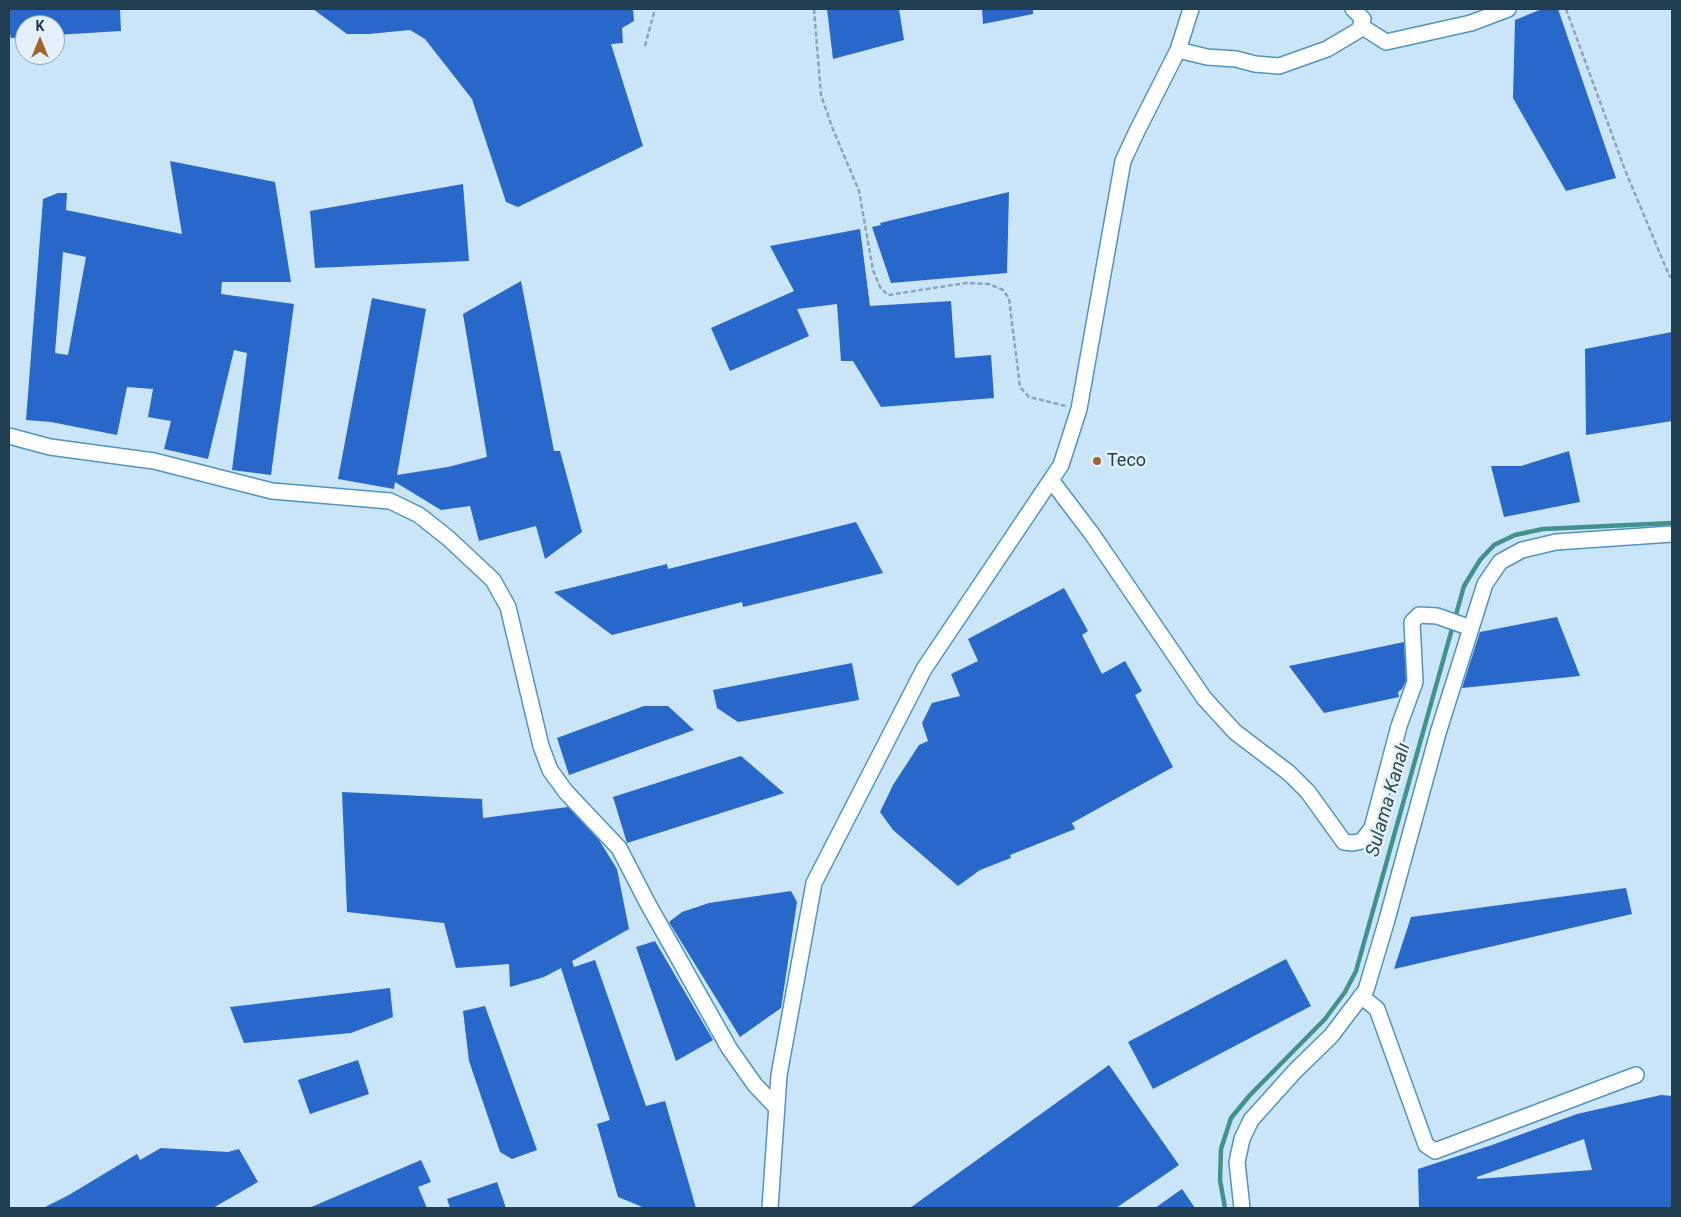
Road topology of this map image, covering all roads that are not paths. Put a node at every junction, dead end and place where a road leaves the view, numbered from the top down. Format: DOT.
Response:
graph roads {
  1 [pos="1190,9"];
  2 [pos="1353,9"];
  3 [pos="1508,9"];
  4 [pos="1360,26"];
  5 [pos="1178,50"];
  6 [pos="9,436"];
  7 [pos="1051,480"];
  8 [pos="1672,534"];
  9 [pos="1460,624"];
  10 [pos="1362,996"];
  11 [pos="1636,1075"];
  12 [pos="777,1108"];
  13 [pos="770,1208"];
  14 [pos="1242,1208"];
  1 -- 5 [label="street"];
  2 -- 4 [label="street"];
  3 -- 4 [label="street"];
  4 -- 5 [label="street"];
  5 -- 7 [label="street"];
  6 -- 12 [label="street"];
  7 -- 9 [label="street"];
  7 -- 12 [label="street"];
  8 -- 9 [label="street"];
  9 -- 10 [label="street"];
  10 -- 11 [label="street"];
  10 -- 14 [label="street"];
  12 -- 13 [label="street"];
}
